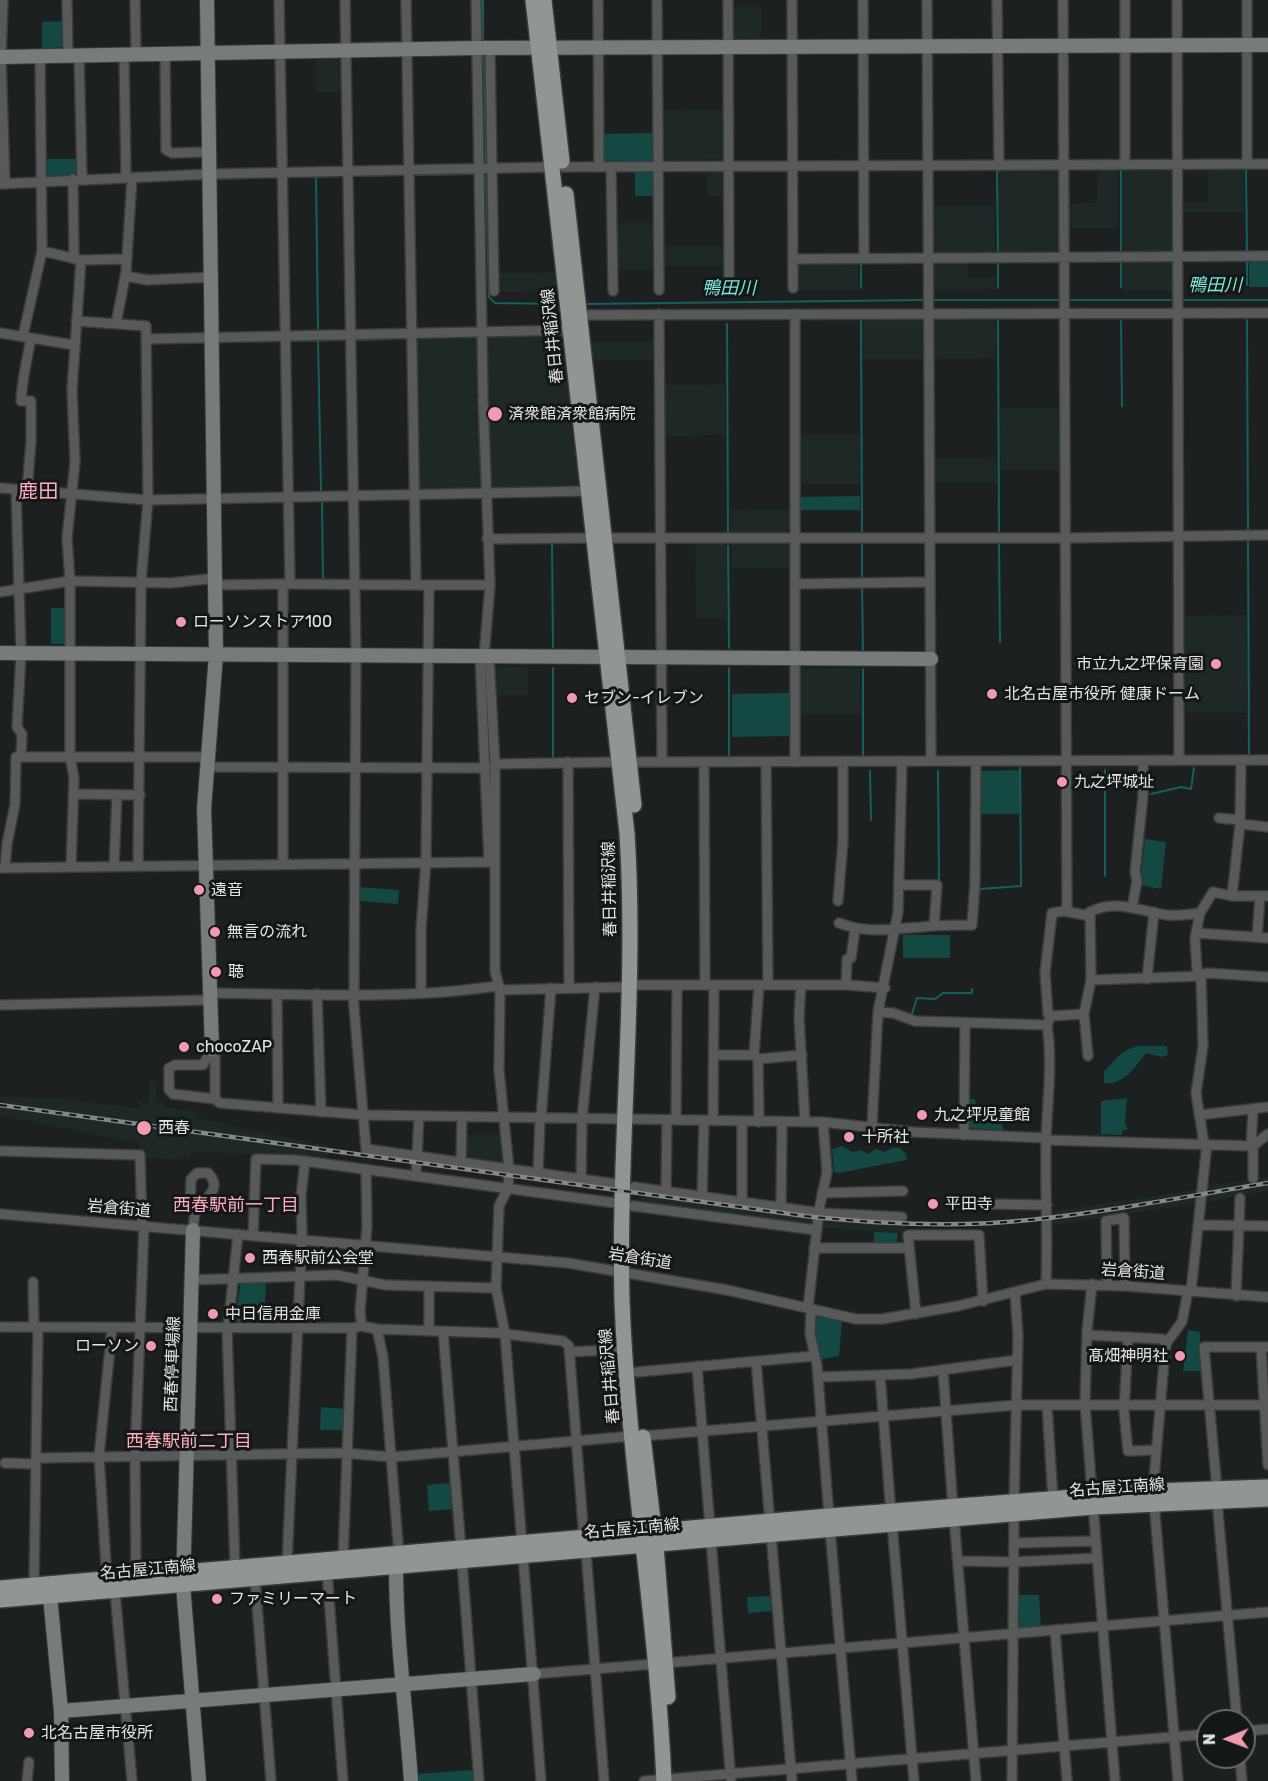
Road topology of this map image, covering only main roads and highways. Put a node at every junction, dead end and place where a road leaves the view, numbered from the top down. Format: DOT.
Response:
graph roads {
  1 [pos="533,0"];
  2 [pos="544,0"];
  3 [pos="544,48"];
  4 [pos="576,312"];
  5 [pos="599,538"];
  6 [pos="627,1271"];
  7 [pos="638,1436"];
  8 [pos="1268,1487"];
  9 [pos="1217,1495"];
  10 [pos="1268,1499"];
  11 [pos="1093,1501"];
  12 [pos="1014,1508"];
  13 [pos="648,1540"];
  14 [pos="398,1560"];
  15 [pos="183,1579"];
  16 [pos="111,1586"];
  17 [pos="0,1588"];
  18 [pos="0,1600"];
  19 [pos="669,1780"];
  1 -- 3 [label="main road, 春日井稲沢線"];
  2 -- 3 [label="main road, 春日井稲沢線"];
  3 -- 4 [label="main road, 春日井稲沢線"];
  4 -- 5 [label="main road, 春日井稲沢線"];
  4 -- 5 [label="main road, 春日井稲沢線"];
  5 -- 6 [label="main road, 春日井稲沢線"];
  6 -- 7 [label="main road, 春日井稲沢線"];
  6 -- 7 [label="main road, 春日井稲沢線"];
  7 -- 13 [label="main road, 春日井稲沢線"];
  8 -- 9 [label="main road, 名古屋江南線"];
  9 -- 10 [label="main road, 名古屋江南線"];
  9 -- 11 [label="main road, 名古屋江南線"];
  11 -- 12 [label="main road, 名古屋江南線"];
  11 -- 12 [label="main road, 名古屋江南線"];
  12 -- 13 [label="main road, 名古屋江南線"];
  13 -- 14 [label="main road, 名古屋江南線"];
  13 -- 19 [label="main road, 春日井稲沢線"];
  14 -- 15 [label="main road, 名古屋江南線"];
  14 -- 15 [label="main road, 名古屋江南線"];
  15 -- 16 [label="main road, 名古屋江南線"];
  15 -- 16 [label="main road, 名古屋江南線"];
  16 -- 17 [label="main road, 名古屋江南線"];
  16 -- 18 [label="main road, 名古屋江南線"];
}
